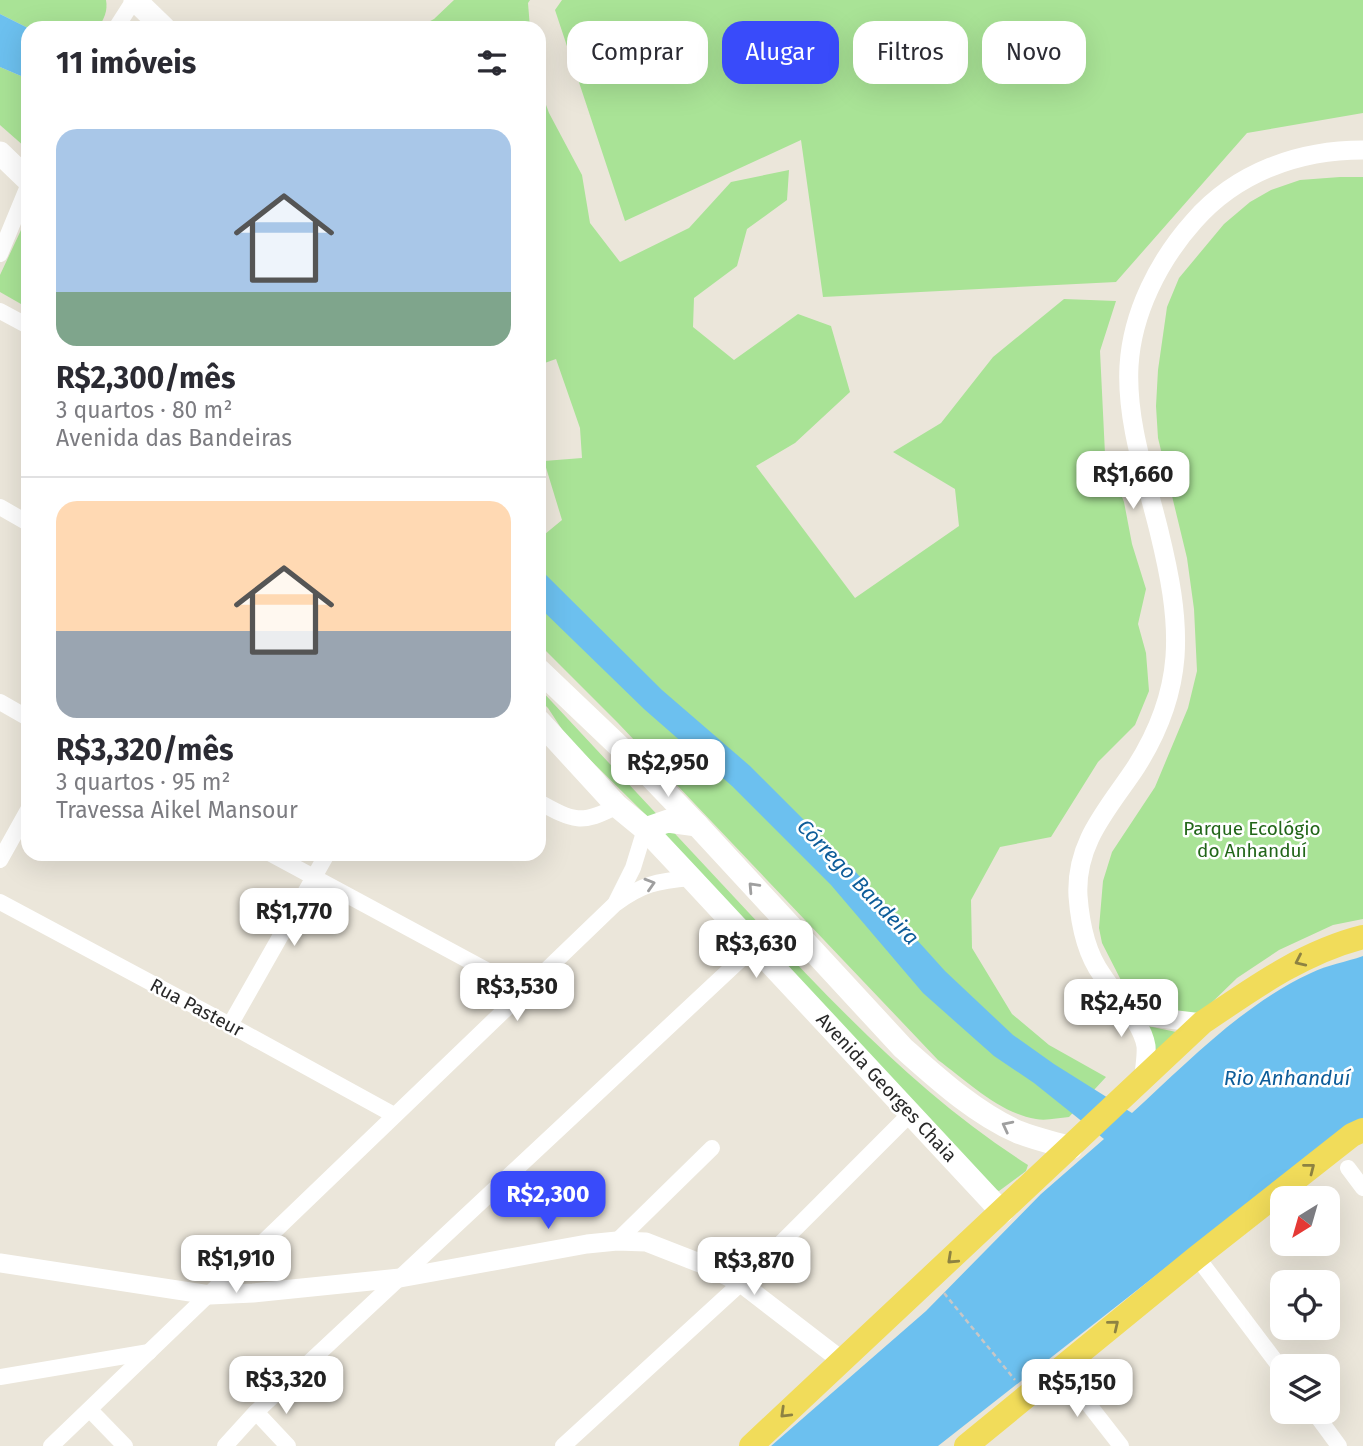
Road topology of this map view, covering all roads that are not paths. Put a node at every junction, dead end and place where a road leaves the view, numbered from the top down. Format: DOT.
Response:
graph roads {
  1 [pos="135,0"];
  2 [pos="122,21"];
  3 [pos="157,21"];
  4 [pos="1363,150"];
  5 [pos="0,153"];
  6 [pos="21,173"];
  7 [pos="21,203"];
  8 [pos="0,254"];
  9 [pos="0,311"];
  10 [pos="21,322"];
  11 [pos="0,507"];
  12 [pos="21,519"];
  13 [pos="546,677"];
  14 [pos="0,702"];
  15 [pos="574,705"];
  16 [pos="21,714"];
  17 [pos="546,722"];
  18 [pos="546,729"];
  19 [pos="546,806"];
  20 [pos="617,806"];
  21 [pos="21,822"];
  22 [pos="697,825"];
  23 [pos="645,829"];
  24 [pos="0,860"];
  25 [pos="283,861"];
  26 [pos="323,861"];
  27 [pos="313,878"];
  28 [pos="691,878"];
  29 [pos="0,902"];
  30 [pos="615,904"];
  31 [pos="1363,937"];
  32 [pos="755,946"];
  33 [pos="525,991"];
  34 [pos="1115,993"];
  35 [pos="1202,1023"];
  36 [pos="230,1025"];
  37 [pos="1135,1086"];
  38 [pos="911,1113"];
  39 [pos="394,1115"];
  40 [pos="1363,1130"];
  41 [pos="712,1148"];
  42 [pos="1071,1148"];
  43 [pos="1348,1168"];
  44 [pos="1363,1188"];
  45 [pos="1002,1212"];
  46 [pos="617,1241"];
  47 [pos="1197,1257"];
  48 [pos="0,1263"];
  49 [pos="400,1278"];
  50 [pos="741,1283"];
  51 [pos="210,1295"];
  52 [pos="149,1352"];
  53 [pos="1270,1354"];
  54 [pos="841,1360"];
  55 [pos="1061,1368"];
  56 [pos="0,1377"];
  57 [pos="90,1410"];
  58 [pos="256,1412"];
  59 [pos="1323,1424"];
  60 [pos="51,1446"];
  61 [pos="125,1446"];
  62 [pos="225,1446"];
  63 [pos="288,1446"];
  64 [pos="563,1446"];
  65 [pos="751,1446"];
  66 [pos="966,1446"];
  67 [pos="1121,1446"];
  68 [pos="1339,1446"];
  1 -- 2 [label="street"];
  1 -- 3 [label="main road"];
  4 -- 34 [label="street"];
  5 -- 6 [label="main road"];
  7 -- 8 [label="street"];
  9 -- 10 [label="street"];
  11 -- 12 [label="street"];
  13 -- 15 [label="main road, Avenida Georges Chaia"];
  14 -- 16 [label="street"];
  15 -- 17 [label="main road"];
  15 -- 22 [label="main road, Avenida Georges Chaia"];
  18 -- 20 [label="main road, Avenida Georges Chaia"];
  19 -- 20 [label="street"];
  20 -- 23 [label="main road, Avenida Georges Chaia"];
  21 -- 24 [label="street"];
  22 -- 23 [label="main road"];
  42 -- 22 [label="main road, Avenida Georges Chaia, one-way"];
  23 -- 28 [label="main road, Avenida Georges Chaia"];
  23 -- 30 [label="street"];
  25 -- 27 [label="street"];
  26 -- 27 [label="street"];
  27 -- 33 [label="street"];
  27 -- 36 [label="street"];
  30 -- 28 [label="street, one-way"];
  28 -- 32 [label="main road, Avenida Georges Chaia"];
  29 -- 36 [label="street, Rua Pasteur"];
  30 -- 33 [label="street"];
  31 -- 35 [label="main road, one-way"];
  32 -- 38 [label="main road, Avenida Georges Chaia"];
  32 -- 49 [label="street"];
  33 -- 39 [label="street"];
  34 -- 35 [label="street"];
  34 -- 37 [label="street"];
  35 -- 37 [label="main road"];
  36 -- 39 [label="street, Rua Pasteur"];
  37 -- 42 [label="main road"];
  38 -- 45 [label="main road, Avenida Georges Chaia"];
  38 -- 50 [label="street"];
  39 -- 51 [label="street"];
  47 -- 40 [label="main road, one-way"];
  41 -- 46 [label="street"];
  42 -- 45 [label="main road"];
  43 -- 44 [label="street"];
  45 -- 54 [label="main road, one-way"];
  46 -- 49 [label="street"];
  46 -- 50 [label="street"];
  47 -- 53 [label="street"];
  55 -- 47 [label="main road, one-way"];
  48 -- 51 [label="street"];
  49 -- 51 [label="street"];
  49 -- 58 [label="street"];
  50 -- 54 [label="street"];
  50 -- 64 [label="street"];
  51 -- 52 [label="street"];
  52 -- 56 [label="street"];
  52 -- 57 [label="street"];
  54 -- 65 [label="main road, one-way"];
  55 -- 66 [label="main road"];
  55 -- 67 [label="street"];
  57 -- 60 [label="street"];
  57 -- 61 [label="street"];
  58 -- 62 [label="street"];
  58 -- 63 [label="street"];
  59 -- 68 [label="street"];
}
